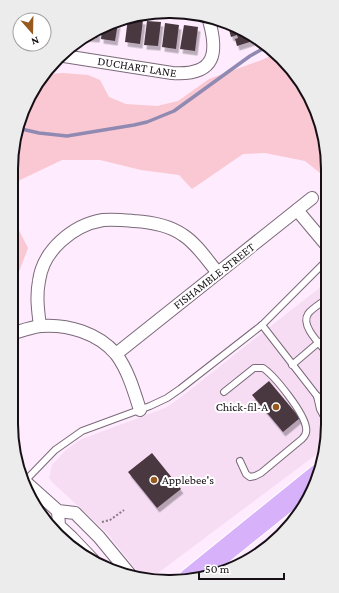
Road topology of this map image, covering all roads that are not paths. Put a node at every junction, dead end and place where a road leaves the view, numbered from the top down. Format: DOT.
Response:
graph roads {
  1 [pos="210,23"];
  2 [pos="69,57"];
  3 [pos="312,198"];
  4 [pos="298,210"];
  5 [pos="321,238"];
  6 [pos="321,266"];
  7 [pos="218,273"];
  8 [pos="321,304"];
  9 [pos="262,325"];
  10 [pos="40,326"];
  11 [pos="18,332"];
  12 [pos="319,342"];
  13 [pos="321,345"];
  14 [pos="116,354"];
  15 [pos="292,365"];
  16 [pos="224,392"];
  17 [pos="317,396"];
  18 [pos="321,397"];
  19 [pos="140,410"];
  20 [pos="321,411"];
  21 [pos="240,461"];
  22 [pos="28,476"];
  23 [pos="308,484"];
  24 [pos="34,490"];
  25 [pos="58,511"];
  26 [pos="79,545"];
  27 [pos="125,568"];
  28 [pos="199,572"];
  1 -- 2 [label="street, DUCHART LANE"];
  3 -- 4 [label="street, FISHAMBLE STREET"];
  4 -- 5 [label="street"];
  4 -- 7 [label="street, FISHAMBLE STREET"];
  6 -- 9 [label="lane"];
  7 -- 10 [label="street"];
  7 -- 14 [label="street, FISHAMBLE STREET"];
  8 -- 12 [label="lane"];
  9 -- 15 [label="lane"];
  9 -- 19 [label="lane"];
  10 -- 11 [label="street"];
  10 -- 14 [label="street"];
  12 -- 13 [label="lane"];
  12 -- 15 [label="lane"];
  14 -- 19 [label="street"];
  15 -- 17 [label="lane"];
  16 -- 21 [label="lane"];
  17 -- 18 [label="lane"];
  17 -- 20 [label="lane"];
  19 -- 22 [label="lane"];
  23 -- 28 [label="highway"];
  24 -- 25 [label="street"];
  25 -- 26 [label="street"];
  25 -- 27 [label="street"];
}
